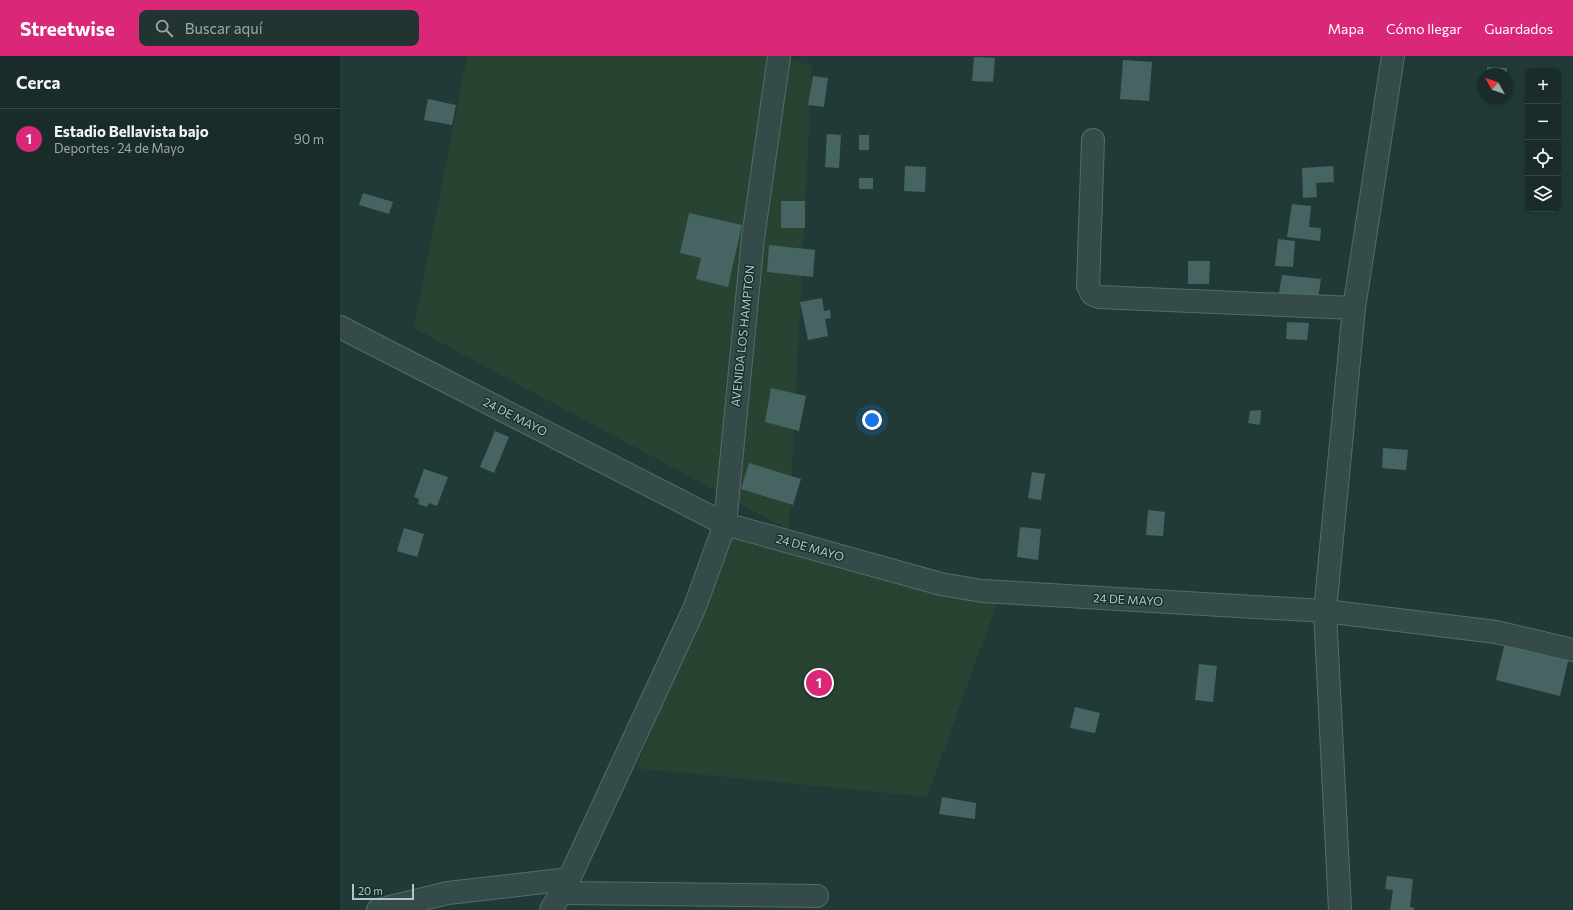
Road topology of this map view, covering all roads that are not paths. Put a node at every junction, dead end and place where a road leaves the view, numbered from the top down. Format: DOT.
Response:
graph roads {
  1 [pos="779,56"];
  2 [pos="1393,56"];
  3 [pos="1094,140"];
  4 [pos="1354,308"];
  5 [pos="340,327"];
  6 [pos="725,524"];
  7 [pos="1325,611"];
  8 [pos="1573,650"];
  9 [pos="561,894"];
  10 [pos="817,896"];
  11 [pos="378,910"];
  12 [pos="1340,910"];
  1 -- 6 [label="street, AVENIDA LOS HAMPTON"];
  2 -- 4 [label="street"];
  3 -- 4 [label="street"];
  4 -- 7 [label="street"];
  5 -- 6 [label="street, 24 DE MAYO"];
  6 -- 7 [label="street, 24 DE MAYO"];
  6 -- 9 [label="street, AVENIDA LOS HAMPTON"];
  7 -- 8 [label="street, 24 DE MAYO"];
  7 -- 12 [label="street"];
  9 -- 10 [label="street"];
  9 -- 11 [label="street"];
}
